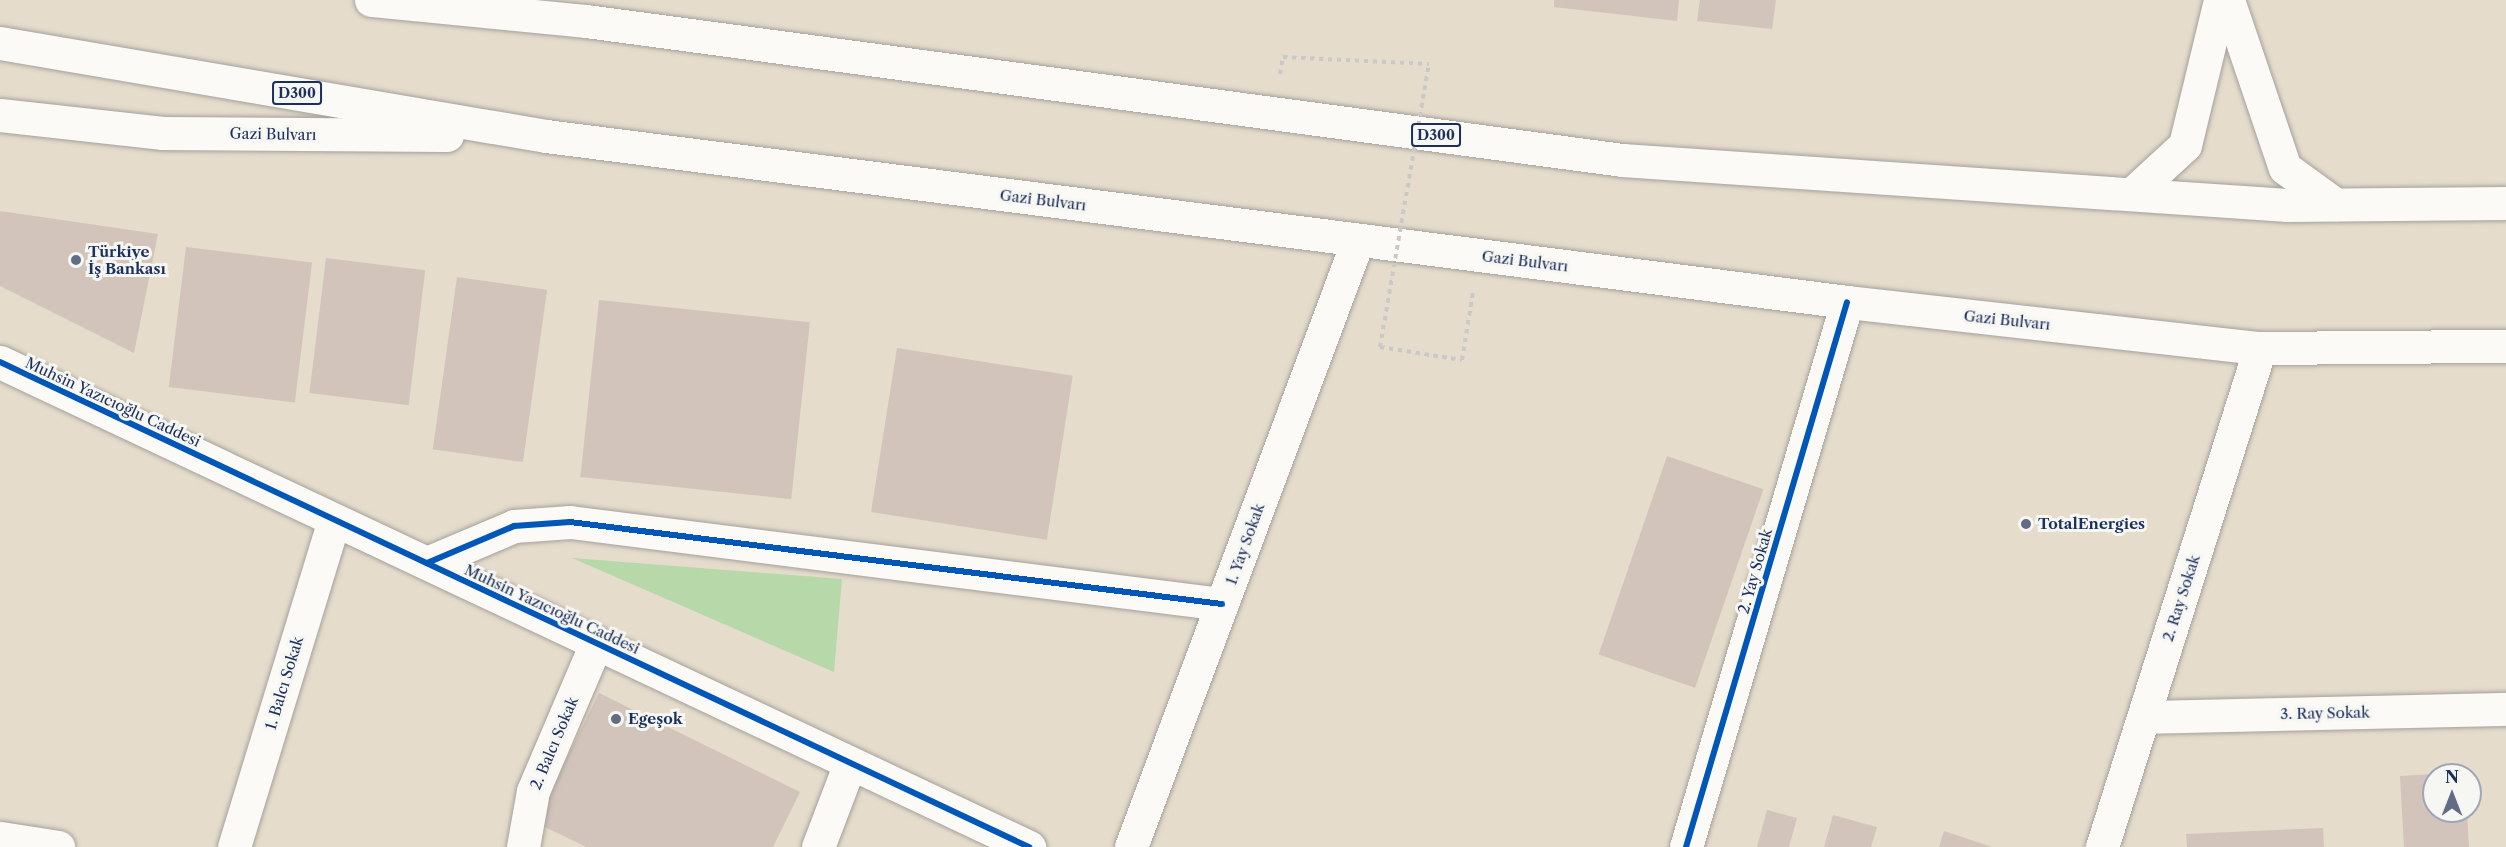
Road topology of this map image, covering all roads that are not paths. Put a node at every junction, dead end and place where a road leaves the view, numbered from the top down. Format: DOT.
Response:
graph roads {
  1 [pos="371,0"];
  2 [pos="508,0"];
  3 [pos="2220,0"];
  4 [pos="2228,0"];
  5 [pos="586,21"];
  6 [pos="0,43"];
  7 [pos="0,115"];
  8 [pos="546,136"];
  9 [pos="2133,193"];
  10 [pos="2506,203"];
  11 [pos="2335,204"];
  12 [pos="1358,240"];
  13 [pos="1847,302"];
  14 [pos="2506,346"];
  15 [pos="2260,348"];
  16 [pos="0,362"];
  17 [pos="334,520"];
  18 [pos="427,563"];
  19 [pos="1222,604"];
  20 [pos="596,643"];
  21 [pos="2506,709"];
  22 [pos="2144,717"];
  23 [pos="850,763"];
  24 [pos="0,838"];
  25 [pos="58,847"];
  26 [pos="234,847"];
  27 [pos="523,847"];
  28 [pos="818,847"];
  29 [pos="1029,847"];
  30 [pos="1131,847"];
  31 [pos="1686,847"];
  32 [pos="2102,847"];
  1 -- 5 [label="main road, D300"];
  2 -- 5 [label="main road"];
  3 -- 9 [label="main road"];
  4 -- 11 [label="main road"];
  5 -- 9 [label="main road, D300"];
  6 -- 8 [label="main road, Gazi Bulvarı / D300"];
  7 -- 8 [label="main road, Gazi Bulvarı"];
  8 -- 12 [label="main road, Gazi Bulvarı / D300"];
  9 -- 11 [label="main road, D300"];
  10 -- 11 [label="main road, D300"];
  12 -- 13 [label="main road, Gazi Bulvarı / D300"];
  12 -- 19 [label="main road, 1. Yay Sokak"];
  13 -- 15 [label="main road, Gazi Bulvarı / D300"];
  13 -- 31 [label="main road, 2. Yay Sokak"];
  14 -- 15 [label="main road, Gazi Bulvarı / D300"];
  15 -- 22 [label="main road, 2. Ray Sokak"];
  16 -- 17 [label="main road, Muhsin Yazıcıoğlu Caddesi"];
  17 -- 18 [label="main road, Muhsin Yazıcıoğlu Caddesi"];
  17 -- 26 [label="main road, 1. Balcı Sokak"];
  18 -- 19 [label="main road"];
  18 -- 20 [label="main road, Muhsin Yazıcıoğlu Caddesi"];
  19 -- 30 [label="main road, 1. Yay Sokak"];
  20 -- 23 [label="main road, Muhsin Yazıcıoğlu Caddesi"];
  20 -- 27 [label="main road, 2. Balcı Sokak"];
  21 -- 22 [label="main road, 3. Ray Sokak"];
  22 -- 32 [label="main road, 2. Ray Sokak"];
  23 -- 28 [label="main road"];
  23 -- 29 [label="main road, Muhsin Yazıcıoğlu Caddesi"];
  24 -- 25 [label="main road"];
}
